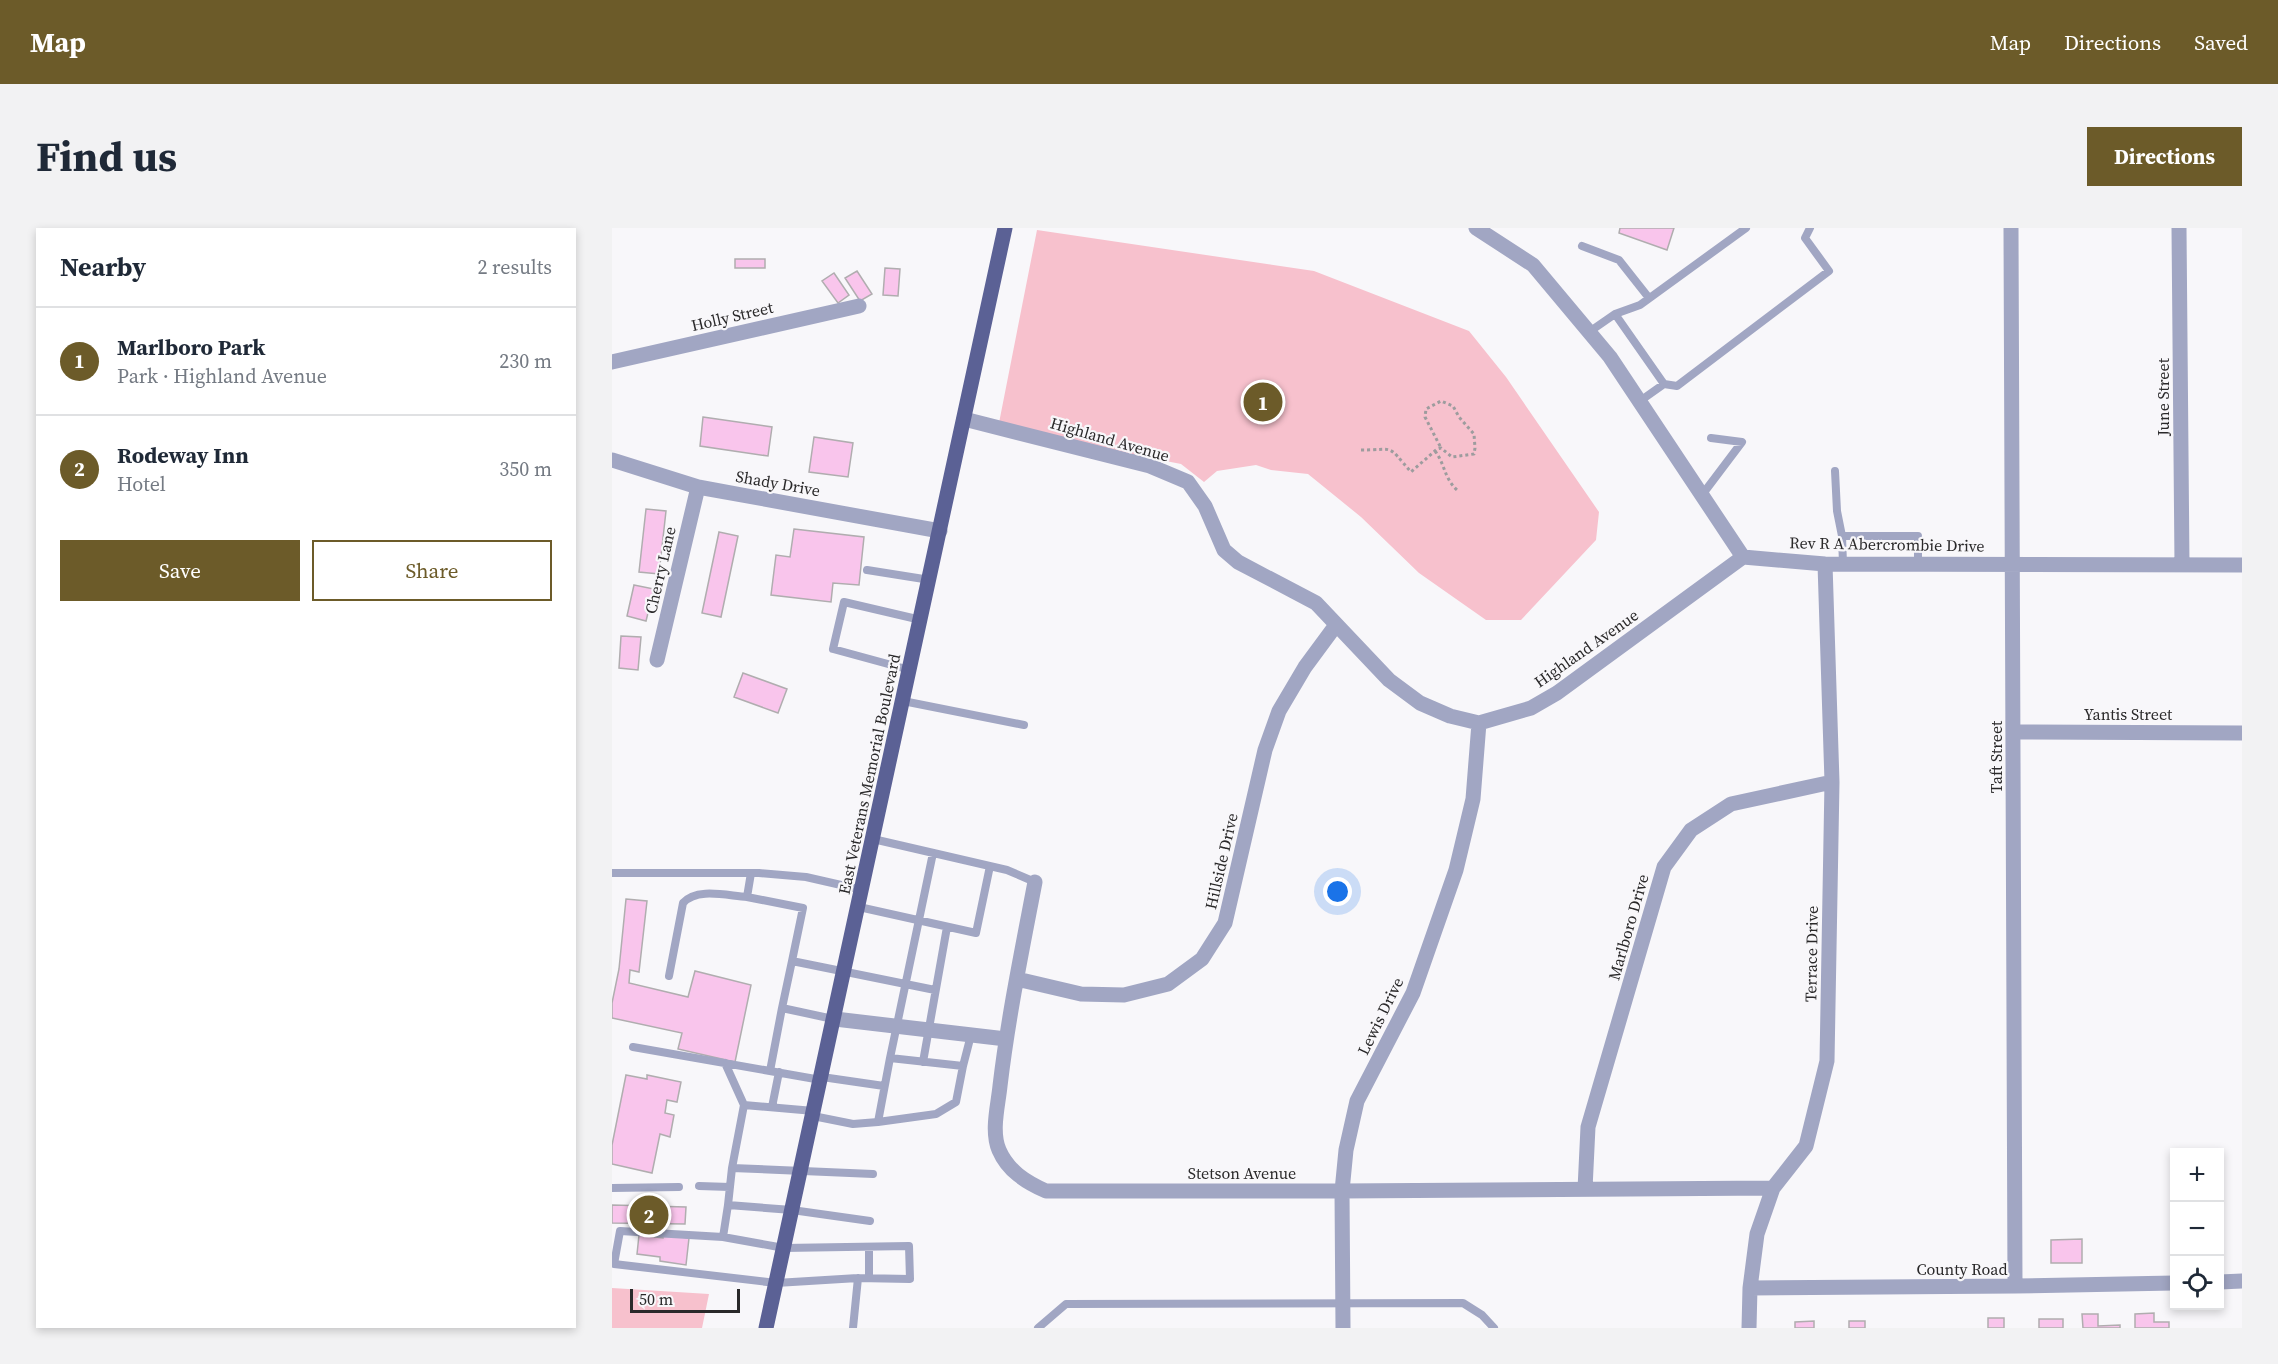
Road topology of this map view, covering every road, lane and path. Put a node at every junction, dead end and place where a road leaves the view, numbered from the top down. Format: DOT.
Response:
graph roads {
  1 [pos="1005,228"];
  2 [pos="1476,228"];
  3 [pos="1746,228"];
  4 [pos="1810,228"];
  5 [pos="2011,228"];
  6 [pos="2179,228"];
  7 [pos="1582,246"];
  8 [pos="1649,298"];
  9 [pos="859,306"];
  10 [pos="1615,314"];
  11 [pos="1589,332"];
  12 [pos="612,362"];
  13 [pos="1664,384"];
  14 [pos="1640,401"];
  15 [pos="964,419"];
  16 [pos="1711,438"];
  17 [pos="1441,448"];
  18 [pos="1361,450"];
  19 [pos="1435,451"];
  20 [pos="612,460"];
  21 [pos="1835,471"];
  22 [pos="698,487"];
  23 [pos="1457,490"];
  24 [pos="1702,495"];
  25 [pos="940,531"];
  26 [pos="1842,536"];
  27 [pos="1743,557"];
  28 [pos="1918,563"];
  29 [pos="2012,563"];
  30 [pos="1825,564"];
  31 [pos="1843,564"];
  32 [pos="2182,565"];
  33 [pos="2242,565"];
  34 [pos="867,570"];
  35 [pos="930,580"];
  36 [pos="921,620"];
  37 [pos="1336,625"];
  38 [pos="657,660"];
  39 [pos="910,670"];
  40 [pos="903,701"];
  41 [pos="1479,723"];
  42 [pos="1024,725"];
  43 [pos="2014,732"];
  44 [pos="2242,733"];
  45 [pos="1832,782"];
  46 [pos="873,839"];
  47 [pos="933,853"];
  48 [pos="990,866"];
  49 [pos="612,873"];
  50 [pos="751,873"];
  51 [pos="1035,882"];
  52 [pos="863,890"];
  53 [pos="747,897"];
  54 [pos="859,907"];
  55 [pos="919,921"];
  56 [pos="947,927"];
  57 [pos="792,961"];
  58 [pos="845,971"];
  59 [pos="669,976"];
  60 [pos="1017,979"];
  61 [pos="906,984"];
  62 [pos="935,990"];
  63 [pos="782,1008"];
  64 [pos="835,1020"];
  65 [pos="896,1027"];
  66 [pos="928,1030"];
  67 [pos="971,1035"];
  68 [pos="1006,1039"];
  69 [pos="633,1047"];
  70 [pos="890,1058"];
  71 [pos="923,1062"];
  72 [pos="725,1063"];
  73 [pos="963,1066"];
  74 [pos="774,1072"];
  75 [pos="822,1078"];
  76 [pos="884,1086"];
  77 [pos="744,1105"];
  78 [pos="772,1107"];
  79 [pos="814,1113"];
  80 [pos="878,1122"];
  81 [pos="732,1168"];
  82 [pos="801,1172"];
  83 [pos="873,1174"];
  84 [pos="699,1186"];
  85 [pos="679,1187"];
  86 [pos="730,1187"];
  87 [pos="612,1188"];
  88 [pos="1773,1188"];
  89 [pos="1586,1190"];
  90 [pos="1342,1191"];
  91 [pos="728,1205"];
  92 [pos="792,1210"];
  93 [pos="870,1221"];
  94 [pos="723,1238"];
  95 [pos="869,1247"];
  96 [pos="784,1248"];
  97 [pos="858,1278"];
  98 [pos="869,1278"];
  99 [pos="2242,1281"];
  100 [pos="776,1282"];
  101 [pos="2224,1282"];
  102 [pos="2170,1283"];
  103 [pos="2015,1286"];
  104 [pos="1750,1288"];
  105 [pos="1343,1303"];
  106 [pos="766,1328"];
  107 [pos="853,1328"];
  108 [pos="1038,1328"];
  109 [pos="1342,1328"];
  110 [pos="1494,1328"];
  111 [pos="1749,1328"];
  1 -- 15 [label="main road, East Veterans Memorial Boulevard"];
  2 -- 11 [label="street"];
  3 -- 8 [label="lane"];
  4 -- 13 [label="lane"];
  5 -- 29 [label="street, Taft Street"];
  6 -- 32 [label="street, June Street"];
  7 -- 8 [label="lane"];
  8 -- 10 [label="lane"];
  9 -- 12 [label="street, Holly Street"];
  10 -- 11 [label="lane"];
  10 -- 13 [label="lane"];
  11 -- 14 [label="street"];
  13 -- 14 [label="lane"];
  14 -- 24 [label="street"];
  15 -- 25 [label="main road, East Veterans Memorial Boulevard"];
  15 -- 37 [label="street, Highland Avenue"];
  16 -- 24 [label="lane"];
  17 -- 17 [label="path"];
  17 -- 19 [label="path"];
  18 -- 19 [label="path"];
  19 -- 23 [label="path"];
  20 -- 22 [label="street, Shady Drive"];
  21 -- 26 [label="lane"];
  22 -- 25 [label="street, Shady Drive"];
  22 -- 38 [label="street, Cherry Lane"];
  24 -- 27 [label="street"];
  25 -- 35 [label="main road, East Veterans Memorial Boulevard"];
  26 -- 28 [label="lane"];
  26 -- 31 [label="lane"];
  27 -- 30 [label="street, Rev R A Abercrombie Drive"];
  27 -- 41 [label="street, Highland Avenue"];
  28 -- 29 [label="street, Rev R A Abercrombie Drive"];
  28 -- 31 [label="street, Rev R A Abercrombie Drive"];
  29 -- 32 [label="street, Rev R A Abercrombie Drive"];
  29 -- 43 [label="street, Taft Street"];
  30 -- 31 [label="street, Rev R A Abercrombie Drive"];
  30 -- 45 [label="street, Terrace Drive"];
  32 -- 33 [label="street, Rev R A Abercrombie Drive"];
  34 -- 35 [label="lane"];
  35 -- 36 [label="main road, East Veterans Memorial Boulevard"];
  36 -- 39 [label="main road, East Veterans Memorial Boulevard"];
  36 -- 39 [label="lane"];
  37 -- 41 [label="street, Highland Avenue"];
  37 -- 60 [label="street, Hillside Drive"];
  39 -- 40 [label="main road, East Veterans Memorial Boulevard"];
  40 -- 42 [label="lane"];
  40 -- 46 [label="main road, East Veterans Memorial Boulevard"];
  41 -- 90 [label="street, Lewis Drive"];
  43 -- 44 [label="street, Yantis Street"];
  43 -- 103 [label="street, Taft Street"];
  45 -- 88 [label="street, Terrace Drive"];
  45 -- 89 [label="street, Marlboro Drive"];
  46 -- 47 [label="lane"];
  46 -- 52 [label="main road, East Veterans Memorial Boulevard"];
  47 -- 48 [label="lane"];
  47 -- 55 [label="lane"];
  48 -- 51 [label="lane"];
  48 -- 56 [label="lane"];
  49 -- 50 [label="lane"];
  50 -- 52 [label="lane"];
  50 -- 53 [label="lane"];
  51 -- 60 [label="street, Stetson Avenue"];
  52 -- 54 [label="main road, East Veterans Memorial Boulevard"];
  53 -- 57 [label="lane"];
  53 -- 59 [label="lane"];
  54 -- 55 [label="lane"];
  54 -- 58 [label="main road, East Veterans Memorial Boulevard"];
  55 -- 56 [label="lane"];
  55 -- 61 [label="lane"];
  56 -- 62 [label="lane"];
  57 -- 58 [label="lane"];
  57 -- 63 [label="lane"];
  58 -- 61 [label="lane"];
  58 -- 64 [label="main road, East Veterans Memorial Boulevard"];
  60 -- 68 [label="street, Stetson Avenue"];
  61 -- 62 [label="lane"];
  61 -- 65 [label="lane"];
  62 -- 66 [label="lane"];
  63 -- 64 [label="lane"];
  63 -- 74 [label="lane"];
  64 -- 65 [label="street"];
  64 -- 75 [label="main road, East Veterans Memorial Boulevard"];
  65 -- 66 [label="street"];
  65 -- 70 [label="lane"];
  66 -- 67 [label="street"];
  66 -- 71 [label="lane"];
  67 -- 68 [label="street"];
  67 -- 73 [label="lane"];
  68 -- 90 [label="street, Stetson Avenue"];
  69 -- 72 [label="lane"];
  70 -- 71 [label="lane"];
  70 -- 76 [label="lane"];
  71 -- 73 [label="lane"];
  72 -- 74 [label="lane"];
  72 -- 77 [label="lane"];
  73 -- 80 [label="lane"];
  74 -- 75 [label="lane"];
  74 -- 78 [label="lane"];
  75 -- 76 [label="lane"];
  75 -- 79 [label="main road, East Veterans Memorial Boulevard"];
  76 -- 80 [label="lane"];
  77 -- 78 [label="lane"];
  77 -- 81 [label="lane"];
  78 -- 79 [label="lane"];
  79 -- 80 [label="lane"];
  79 -- 82 [label="main road, East Veterans Memorial Boulevard"];
  81 -- 82 [label="lane"];
  81 -- 86 [label="lane"];
  82 -- 83 [label="lane"];
  82 -- 92 [label="main road, East Veterans Memorial Boulevard"];
  84 -- 86 [label="lane"];
  85 -- 87 [label="lane"];
  86 -- 91 [label="lane"];
  88 -- 89 [label="street, Stetson Avenue"];
  88 -- 104 [label="street, Terrace Drive"];
  89 -- 90 [label="street, Stetson Avenue"];
  90 -- 105 [label="street, Lewis Drive"];
  91 -- 92 [label="lane"];
  91 -- 94 [label="lane"];
  92 -- 93 [label="lane"];
  92 -- 96 [label="main road, East Veterans Memorial Boulevard"];
  94 -- 96 [label="lane"];
  94 -- 100 [label="lane"];
  95 -- 96 [label="lane"];
  95 -- 98 [label="lane"];
  95 -- 98 [label="lane"];
  96 -- 100 [label="main road, East Veterans Memorial Boulevard"];
  97 -- 98 [label="lane"];
  97 -- 100 [label="lane"];
  97 -- 107 [label="lane"];
  99 -- 101 [label="street"];
  100 -- 106 [label="main road, East Veterans Memorial Boulevard"];
  102 -- 103 [label="street, County Road"];
  103 -- 104 [label="street, County Road"];
  104 -- 111 [label="street, Terrace Drive"];
  105 -- 108 [label="lane"];
  105 -- 109 [label="street, Lewis Drive"];
  105 -- 110 [label="lane"];
}
